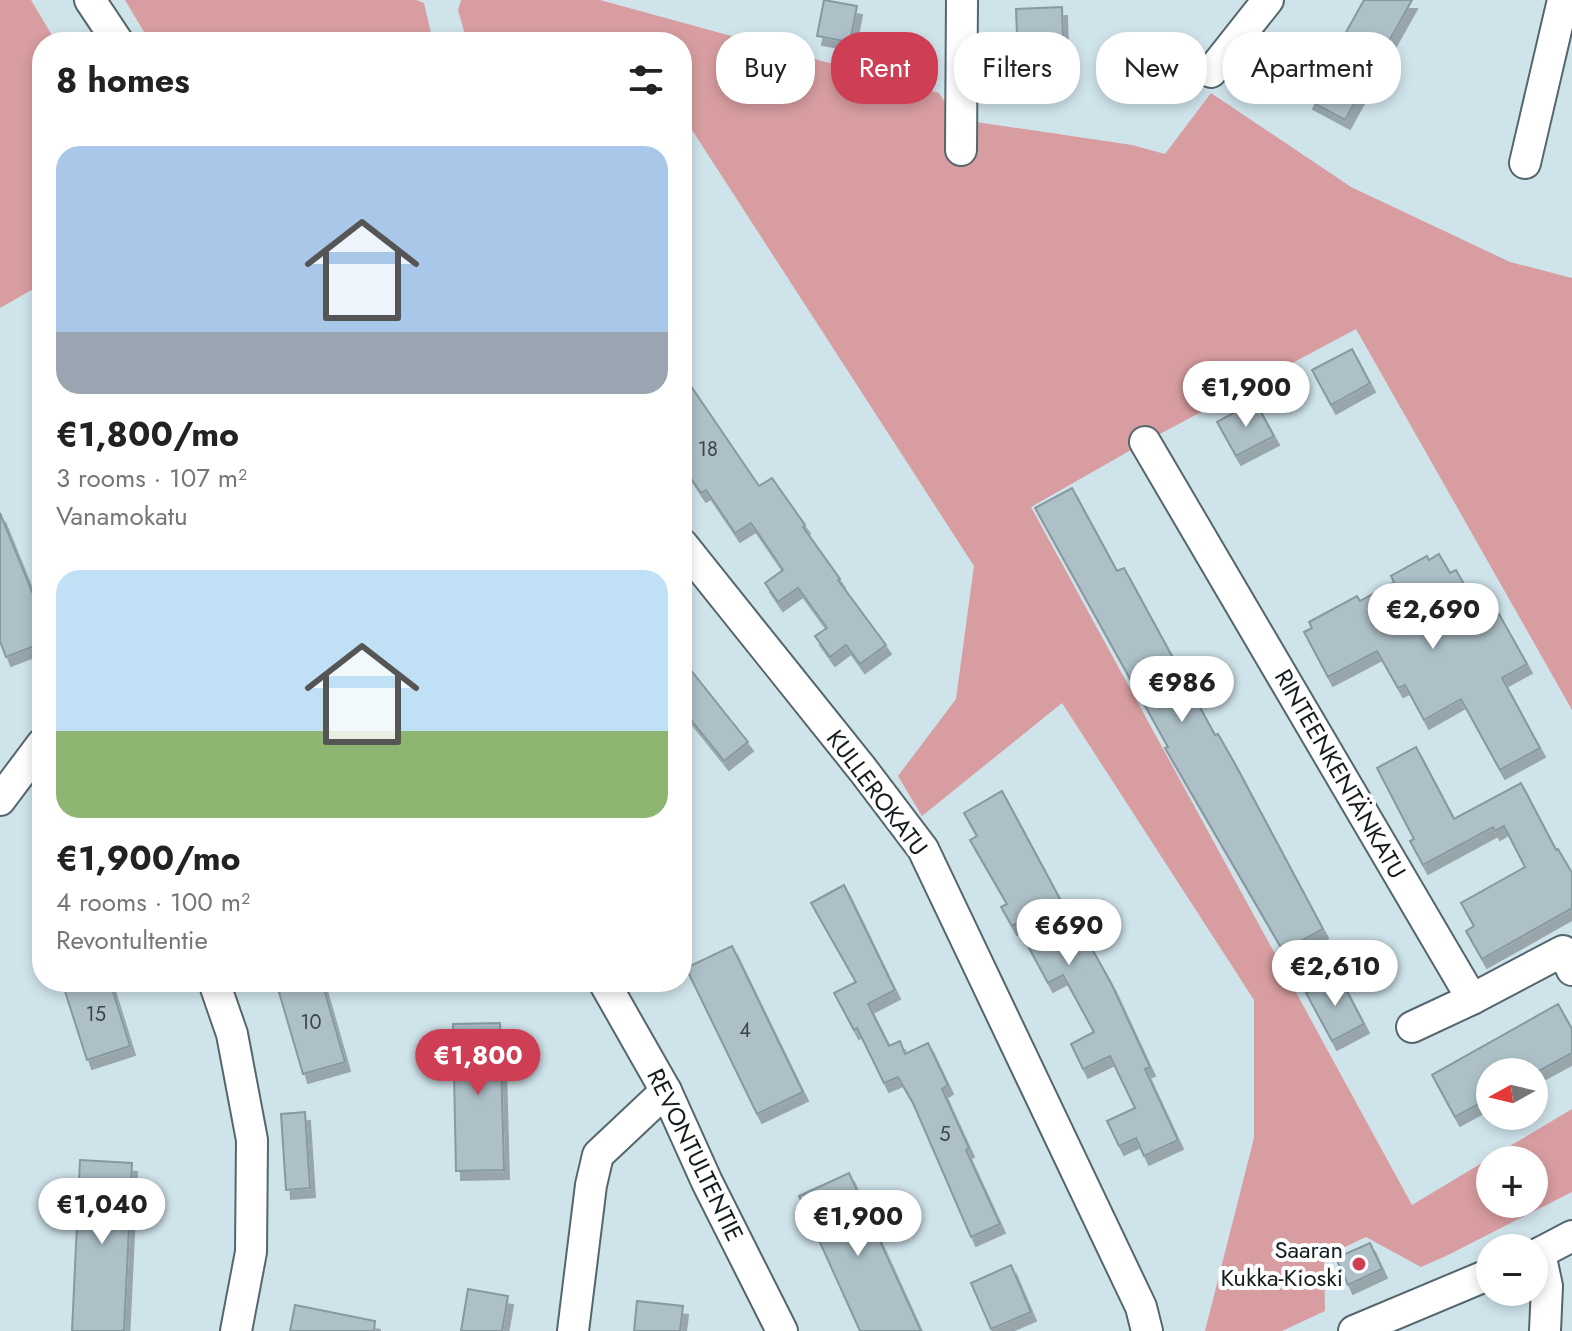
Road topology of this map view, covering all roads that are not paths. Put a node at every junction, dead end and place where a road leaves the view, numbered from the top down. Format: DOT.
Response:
graph roads {
  1 [pos="90,0"];
  2 [pos="962,0"];
  3 [pos="1268,0"];
  4 [pos="1563,0"];
  5 [pos="111,32"];
  6 [pos="1211,72"];
  7 [pos="961,150"];
  8 [pos="1525,163"];
  9 [pos="1145,442"];
  10 [pos="692,556"];
  11 [pos="32,757"];
  12 [pos="0,800"];
  13 [pos="1569,955"];
  14 [pos="217,992"];
  15 [pos="610,992"];
  16 [pos="1472,999"];
  17 [pos="1412,1027"];
  18 [pos="666,1091"];
  19 [pos="1572,1236"];
  20 [pos="1548,1249"];
  21 [pos="1476,1280"];
  22 [pos="1546,1306"];
  23 [pos="236,1331"];
  24 [pos="573,1331"];
  25 [pos="782,1331"];
  26 [pos="1147,1331"];
  27 [pos="1354,1331"];
  28 [pos="1545,1331"];
  1 -- 5 [label="street"];
  2 -- 7 [label="street"];
  3 -- 6 [label="street"];
  4 -- 8 [label="street"];
  9 -- 16 [label="street, RINTEENKENTÄNKATU"];
  10 -- 26 [label="street, KULLEROKATU"];
  11 -- 12 [label="street"];
  13 -- 16 [label="street"];
  14 -- 23 [label="street"];
  15 -- 18 [label="street, REVONTULTENTIE"];
  16 -- 17 [label="street"];
  18 -- 24 [label="street"];
  18 -- 25 [label="street, REVONTULTENTIE"];
  19 -- 20 [label="street"];
  21 -- 27 [label="street"];
  22 -- 28 [label="street"];
}
